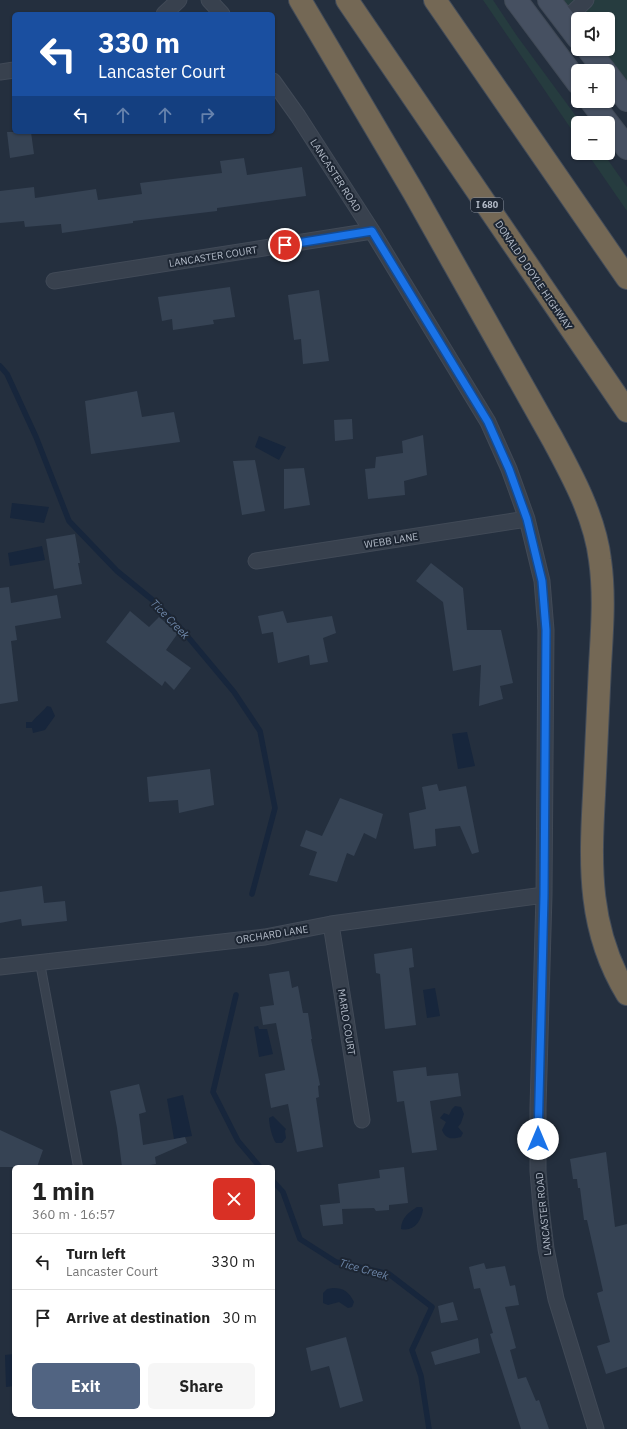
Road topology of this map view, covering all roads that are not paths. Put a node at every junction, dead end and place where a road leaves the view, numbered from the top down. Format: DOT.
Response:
graph roads {
  1 [pos="179,0"];
  2 [pos="209,0"];
  3 [pos="300,0"];
  4 [pos="347,0"];
  5 [pos="435,0"];
  6 [pos="516,0"];
  7 [pos="549,0"];
  8 [pos="586,0"];
  9 [pos="166,12"];
  10 [pos="220,12"];
  11 [pos="564,21"];
  12 [pos="571,30"];
  13 [pos="593,56"];
  14 [pos="600,64"];
  15 [pos="12,70"];
  16 [pos="0,72"];
  17 [pos="571,74"];
  18 [pos="275,84"];
  19 [pos="615,84"];
  20 [pos="627,100"];
  21 [pos="596,108"];
  22 [pos="627,148"];
  23 [pos="372,231"];
  24 [pos="627,278"];
  25 [pos="54,281"];
  26 [pos="627,411"];
  27 [pos="527,519"];
  28 [pos="256,561"];
  29 [pos="544,895"];
  30 [pos="332,924"];
  31 [pos="40,963"];
  32 [pos="0,967"];
  33 [pos="627,994"];
  34 [pos="362,1120"];
  35 [pos="78,1165"];
  36 [pos="596,1429"];
  1 -- 9 [label="street"];
  2 -- 10 [label="street"];
  3 -- 33 [label="highway"];
  4 -- 26 [label="highway, DONALD D DOYLE HIGHWAY / I 680"];
  5 -- 24 [label="highway"];
  6 -- 17 [label="main road"];
  7 -- 11 [label="main road"];
  8 -- 11 [label="street"];
  11 -- 12 [label="main road"];
  13 -- 14 [label="main road"];
  15 -- 16 [label="street"];
  18 -- 23 [label="street, LANCASTER ROAD"];
  19 -- 20 [label="main road"];
  21 -- 22 [label="main road"];
  23 -- 25 [label="street, LANCASTER COURT"];
  23 -- 27 [label="street, LANCASTER ROAD"];
  27 -- 28 [label="street, WEBB LANE"];
  27 -- 29 [label="street, LANCASTER ROAD"];
  29 -- 30 [label="street, ORCHARD LANE"];
  29 -- 36 [label="street, LANCASTER ROAD"];
  30 -- 31 [label="street, ORCHARD LANE"];
  30 -- 34 [label="street, MARLO COURT"];
  31 -- 32 [label="street, ORCHARD LANE"];
  31 -- 35 [label="lane"];
}
